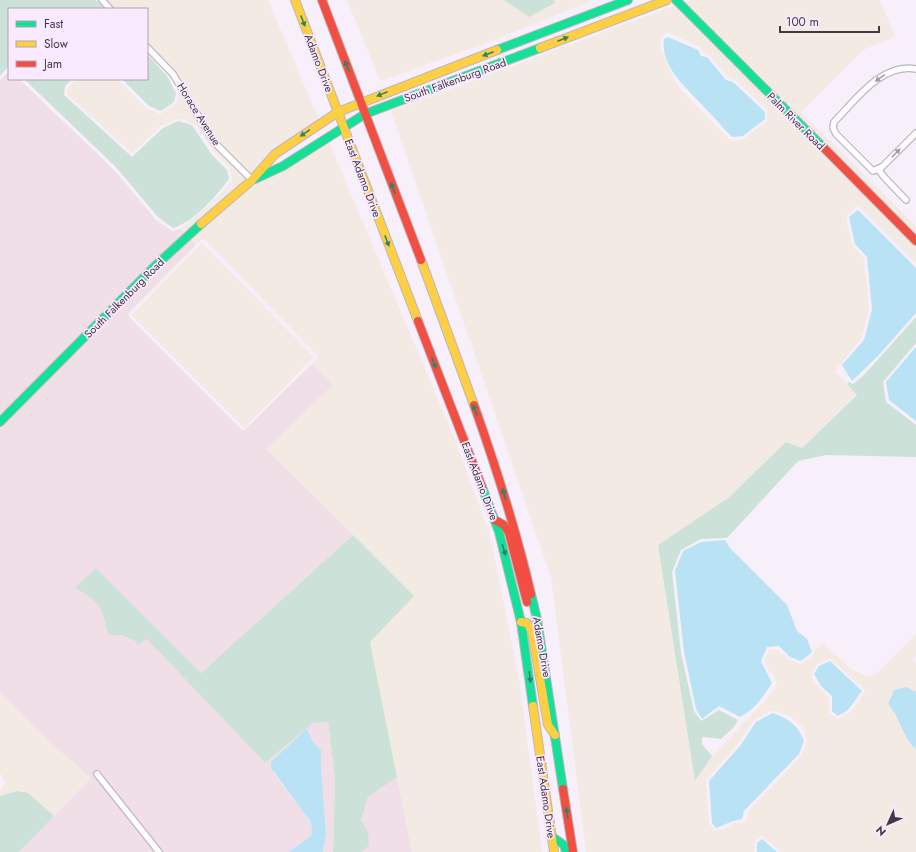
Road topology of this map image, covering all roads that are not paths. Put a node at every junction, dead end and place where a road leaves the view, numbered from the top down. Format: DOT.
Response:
graph roads {
  1 [pos="102,0"];
  2 [pos="295,0"];
  3 [pos="322,0"];
  4 [pos="628,0"];
  5 [pos="667,0"];
  6 [pos="676,0"];
  7 [pos="109,8"];
  8 [pos="604,9"];
  9 [pos="610,22"];
  10 [pos="523,40"];
  11 [pos="148,48"];
  12 [pos="527,53"];
  13 [pos="916,69"];
  14 [pos="361,102"];
  15 [pos="338,112"];
  16 [pos="365,114"];
  17 [pos="344,126"];
  18 [pos="916,133"];
  19 [pos="878,169"];
  20 [pos="252,180"];
  21 [pos="906,200"];
  22 [pos="916,241"];
  23 [pos="0,422"];
  24 [pos="489,447"];
  25 [pos="495,520"];
  26 [pos="537,619"];
  27 [pos="521,622"];
  28 [pos="556,736"];
  29 [pos="98,774"];
  30 [pos="551,836"];
  31 [pos="159,852"];
  32 [pos="554,852"];
  33 [pos="566,852"];
  34 [pos="573,852"];
  1 -- 7 [label="street"];
  2 -- 15 [label="main road, Adamo Drive, one-way"];
  14 -- 3 [label="main road, one-way"];
  4 -- 8 [label="main road, South Falkenburg Road"];
  5 -- 9 [label="main road, South Falkenburg Road"];
  6 -- 22 [label="main road, Palm River Road"];
  8 -- 9 [label="main road"];
  8 -- 10 [label="main road, South Falkenburg Road"];
  12 -- 9 [label="main road, South Falkenburg Road, one-way"];
  10 -- 12 [label="main road"];
  10 -- 14 [label="main road, South Falkenburg Road, one-way"];
  11 -- 20 [label="street, Horace Avenue"];
  12 -- 16 [label="main road, South Falkenburg Road"];
  13 -- 19 [label="street, one-way"];
  14 -- 15 [label="main road, South Falkenburg Road"];
  14 -- 16 [label="main road"];
  15 -- 17 [label="main road, Adamo Drive"];
  15 -- 20 [label="main road, South Falkenburg Road, one-way"];
  16 -- 17 [label="main road, South Falkenburg Road"];
  24 -- 16 [label="main road, East Adamo Drive, one-way"];
  17 -- 20 [label="main road, South Falkenburg Road"];
  17 -- 25 [label="main road, East Adamo Drive, one-way"];
  19 -- 18 [label="street, one-way"];
  19 -- 21 [label="street"];
  20 -- 23 [label="main road, South Falkenburg Road"];
  26 -- 24 [label="main road, Adamo Drive, one-way"];
  25 -- 26 [label="main road"];
  25 -- 27 [label="main road, East Adamo Drive, one-way"];
  26 -- 28 [label="main road, Adamo Drive"];
  27 -- 28 [label="main road"];
  27 -- 30 [label="main road, East Adamo Drive, one-way"];
  34 -- 28 [label="main road, Adamo Drive, one-way"];
  29 -- 31 [label="street"];
  30 -- 32 [label="main road, East Adamo Drive"];
  30 -- 33 [label="main road"];
}
